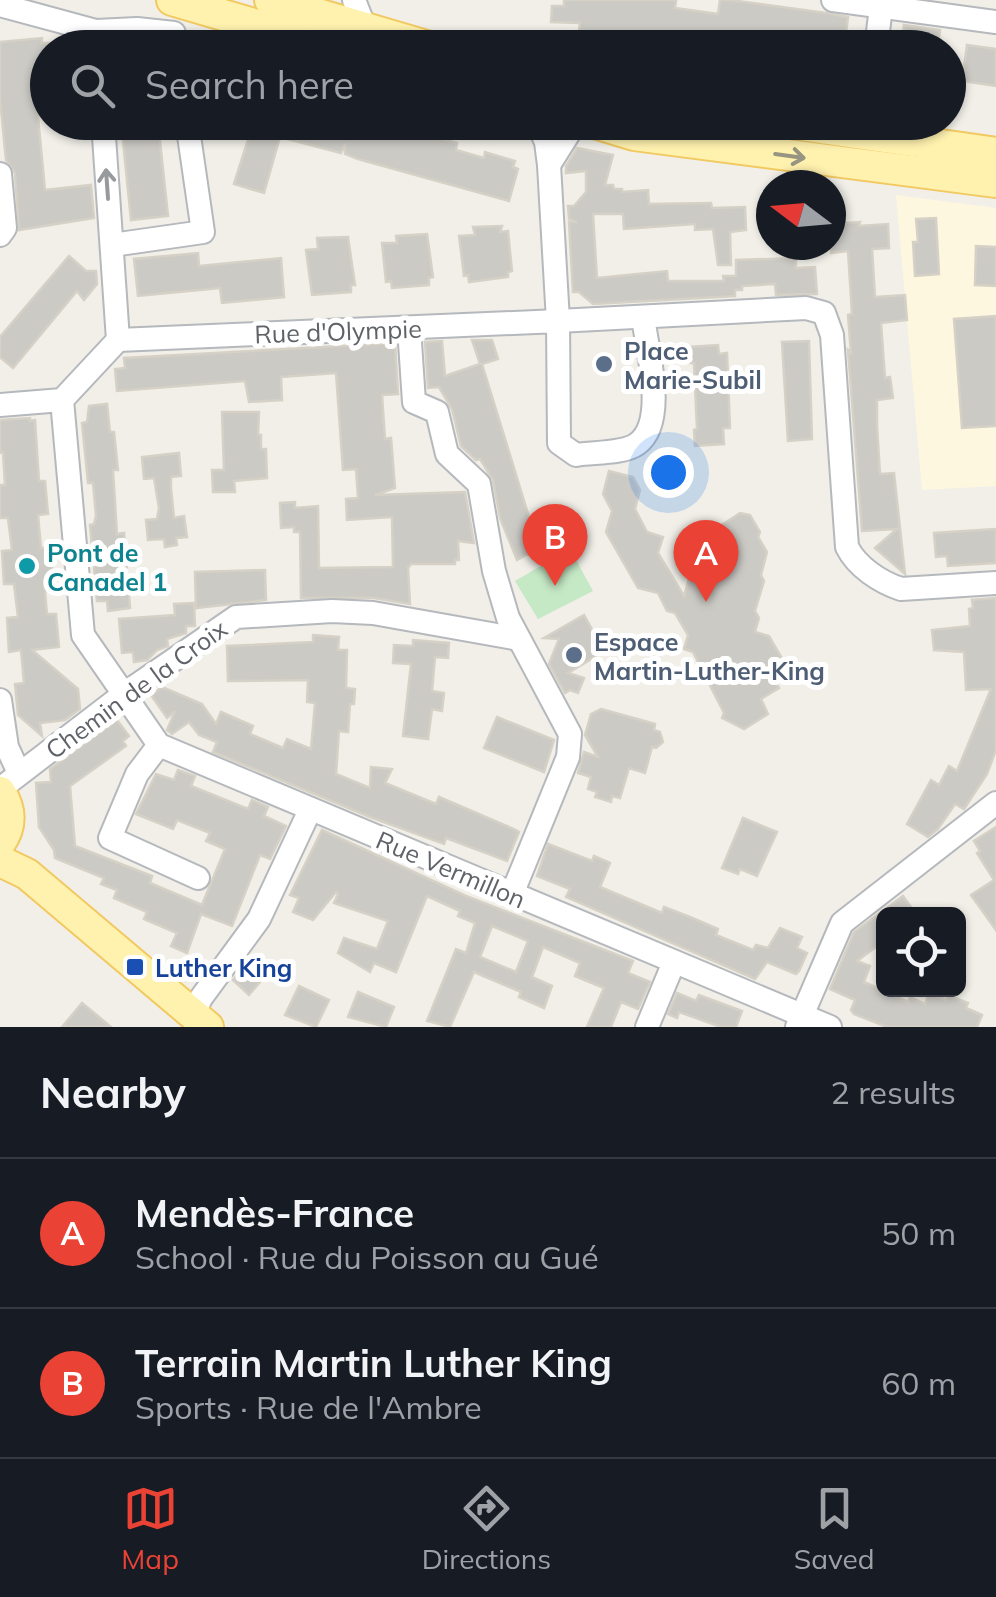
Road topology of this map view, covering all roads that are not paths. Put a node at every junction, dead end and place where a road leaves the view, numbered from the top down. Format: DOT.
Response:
graph roads {
  1 [pos="833,0"];
  2 [pos="278,1"];
  3 [pos="184,3"];
  4 [pos="0,4"];
  5 [pos="882,7"];
  6 [pos="969,9"];
  7 [pos="360,14"];
  8 [pos="996,22"];
  9 [pos="71,30"];
  10 [pos="177,30"];
  11 [pos="275,30"];
  12 [pos="395,30"];
  13 [pos="879,30"];
  14 [pos="103,140"];
  15 [pos="190,140"];
  16 [pos="545,140"];
  17 [pos="565,140"];
  18 [pos="673,140"];
  19 [pos="924,140"];
  20 [pos="996,153"];
  21 [pos="549,165"];
  22 [pos="0,174"];
  23 [pos="996,182"];
  24 [pos="0,235"];
  25 [pos="112,245"];
  26 [pos="643,317"];
  27 [pos="558,322"];
  28 [pos="409,328"];
  29 [pos="118,340"];
  30 [pos="62,400"];
  31 [pos="0,404"];
  32 [pos="996,583"];
  33 [pos="519,639"];
  34 [pos="124,694"];
  35 [pos="0,700"];
  36 [pos="158,744"];
  37 [pos="6,785"];
  38 [pos="996,803"];
  39 [pos="310,810"];
  40 [pos="4,835"];
  41 [pos="14,868"];
  42 [pos="198,878"];
  43 [pos="512,894"];
  44 [pos="674,962"];
  45 [pos="200,1021"];
  46 [pos="799,1021"];
  47 [pos="647,1027"];
  48 [pos="830,1027"];
  1 -- 5 [label="street"];
  2 -- 7 [label="main road"];
  3 -- 10 [label="street"];
  3 -- 11 [label="main road"];
  4 -- 9 [label="street"];
  5 -- 6 [label="street"];
  5 -- 13 [label="street"];
  6 -- 8 [label="street"];
  7 -- 12 [label="main road"];
  25 -- 14 [label="street, one-way"];
  15 -- 25 [label="street"];
  16 -- 21 [label="street"];
  17 -- 21 [label="street"];
  18 -- 23 [label="main road, one-way"];
  19 -- 20 [label="main road"];
  21 -- 27 [label="street"];
  22 -- 24 [label="street"];
  25 -- 29 [label="street"];
  26 -- 27 [label="street, Rue d'Olympie"];
  26 -- 27 [label="street"];
  26 -- 32 [label="street, Rue d'Olympie"];
  27 -- 28 [label="street, Rue d'Olympie"];
  28 -- 29 [label="street, Rue d'Olympie"];
  28 -- 33 [label="street"];
  29 -- 30 [label="street"];
  30 -- 31 [label="street"];
  30 -- 34 [label="street"];
  33 -- 34 [label="street, Chemin de la Croix"];
  33 -- 43 [label="street"];
  34 -- 36 [label="street"];
  34 -- 37 [label="street, Chemin de la Croix"];
  35 -- 37 [label="street"];
  36 -- 39 [label="street, Rue Vermillon"];
  36 -- 42 [label="street"];
  37 -- 40 [label="main road"];
  38 -- 46 [label="street"];
  39 -- 43 [label="street, Rue Vermillon"];
  39 -- 45 [label="street"];
  40 -- 41 [label="main road"];
  41 -- 45 [label="main road"];
  43 -- 44 [label="street, Rue Vermillon"];
  44 -- 46 [label="street, Rue Vermillon"];
  44 -- 47 [label="street"];
  46 -- 48 [label="street, Rue Vermillon"];
}
